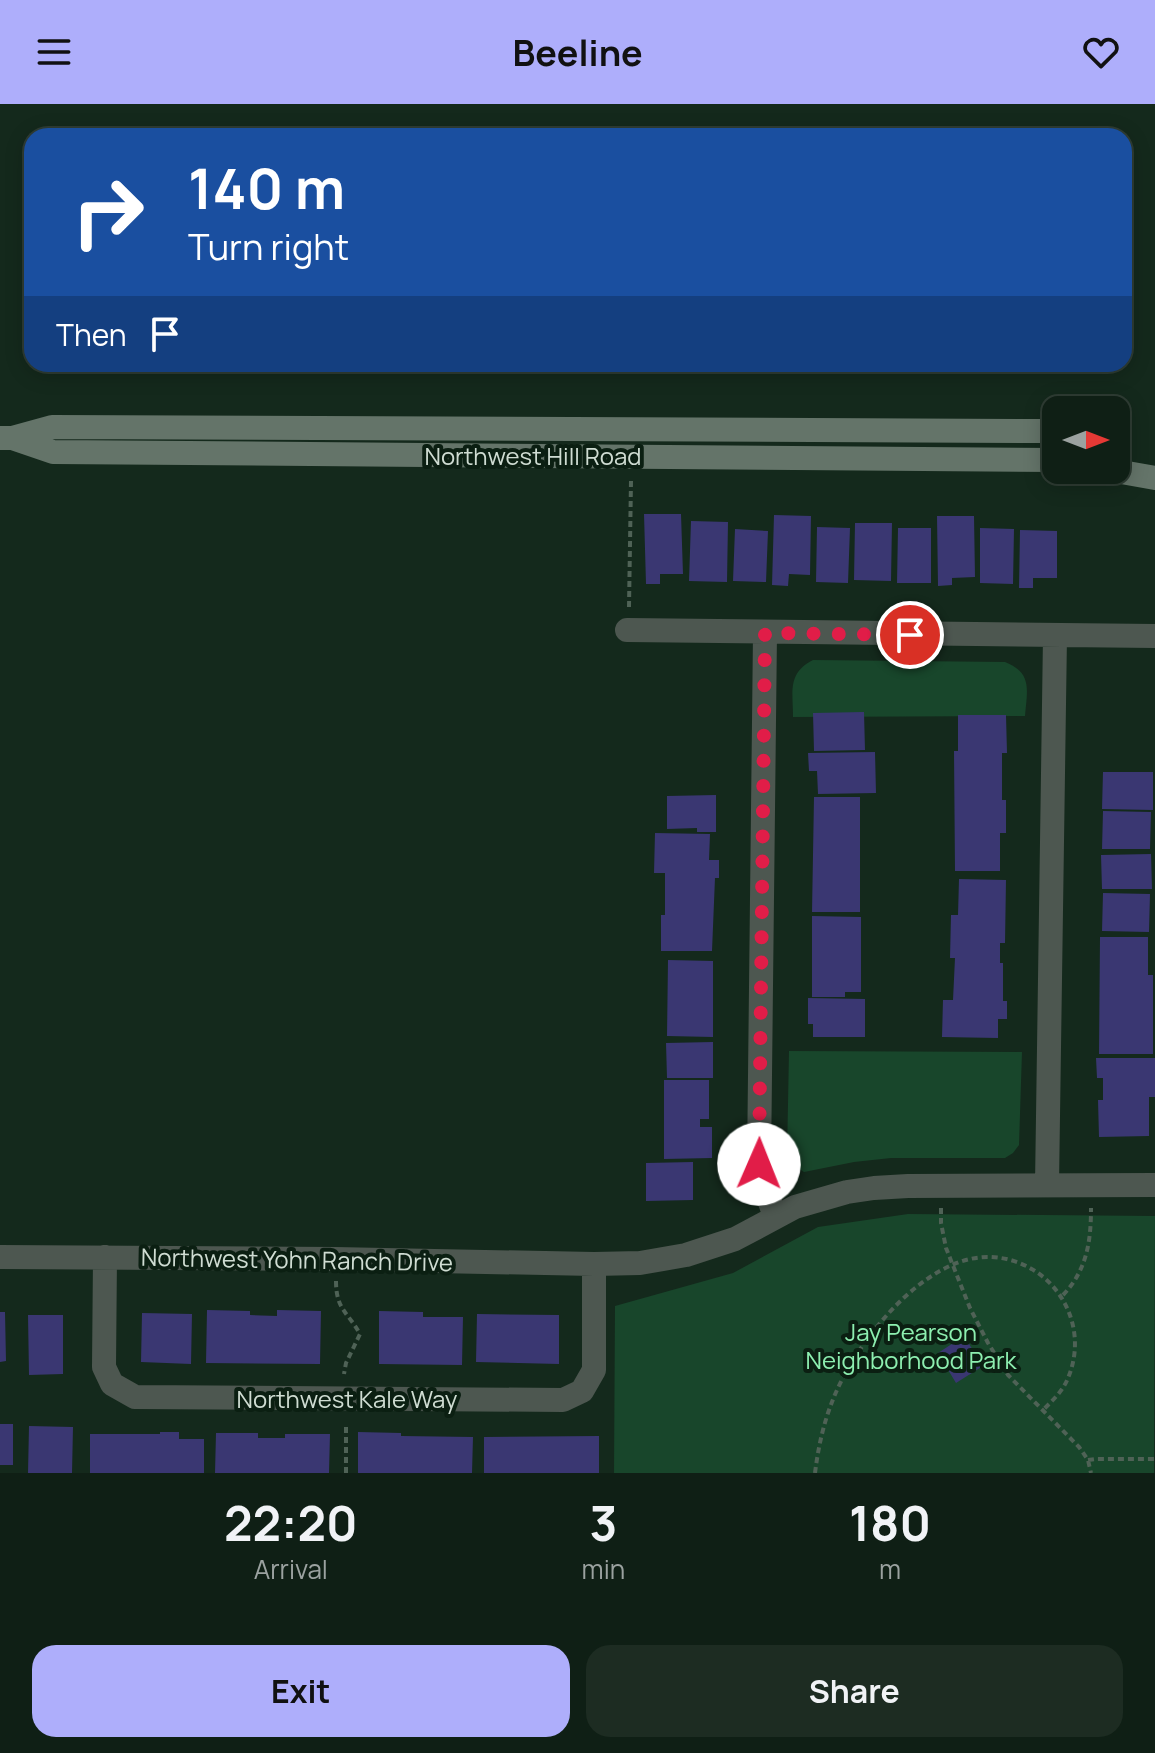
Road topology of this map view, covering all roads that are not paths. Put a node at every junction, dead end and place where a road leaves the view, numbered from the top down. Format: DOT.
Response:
graph roads {
  1 [pos="1042,431"];
  2 [pos="6,438"];
  3 [pos="1042,460"];
  4 [pos="1130,466"];
  5 [pos="1130,473"];
  6 [pos="1155,477"];
  7 [pos="628,619"];
  8 [pos="765,633"];
  9 [pos="1055,636"];
  10 [pos="1155,636"];
  11 [pos="1047,1185"];
  12 [pos="1155,1185"];
  13 [pos="775,1216"];
  14 [pos="0,1257"];
  15 [pos="105,1257"];
  16 [pos="594,1264"];
  1 -- 2 [label="main road, Northwest Hill Road"];
  2 -- 3 [label="main road, Northwest Hill Road"];
  4 -- 6 [label="main road"];
  5 -- 6 [label="main road"];
  7 -- 8 [label="street"];
  8 -- 9 [label="street"];
  8 -- 13 [label="street"];
  9 -- 10 [label="street"];
  9 -- 11 [label="street"];
  11 -- 12 [label="street, Northwest Yohn Ranch Drive"];
  11 -- 13 [label="street, Northwest Yohn Ranch Drive"];
  13 -- 16 [label="street, Northwest Yohn Ranch Drive"];
  14 -- 15 [label="street, Northwest Yohn Ranch Drive"];
  15 -- 16 [label="street, Northwest Yohn Ranch Drive"];
  15 -- 16 [label="street, Northwest Kale Way"];
}
